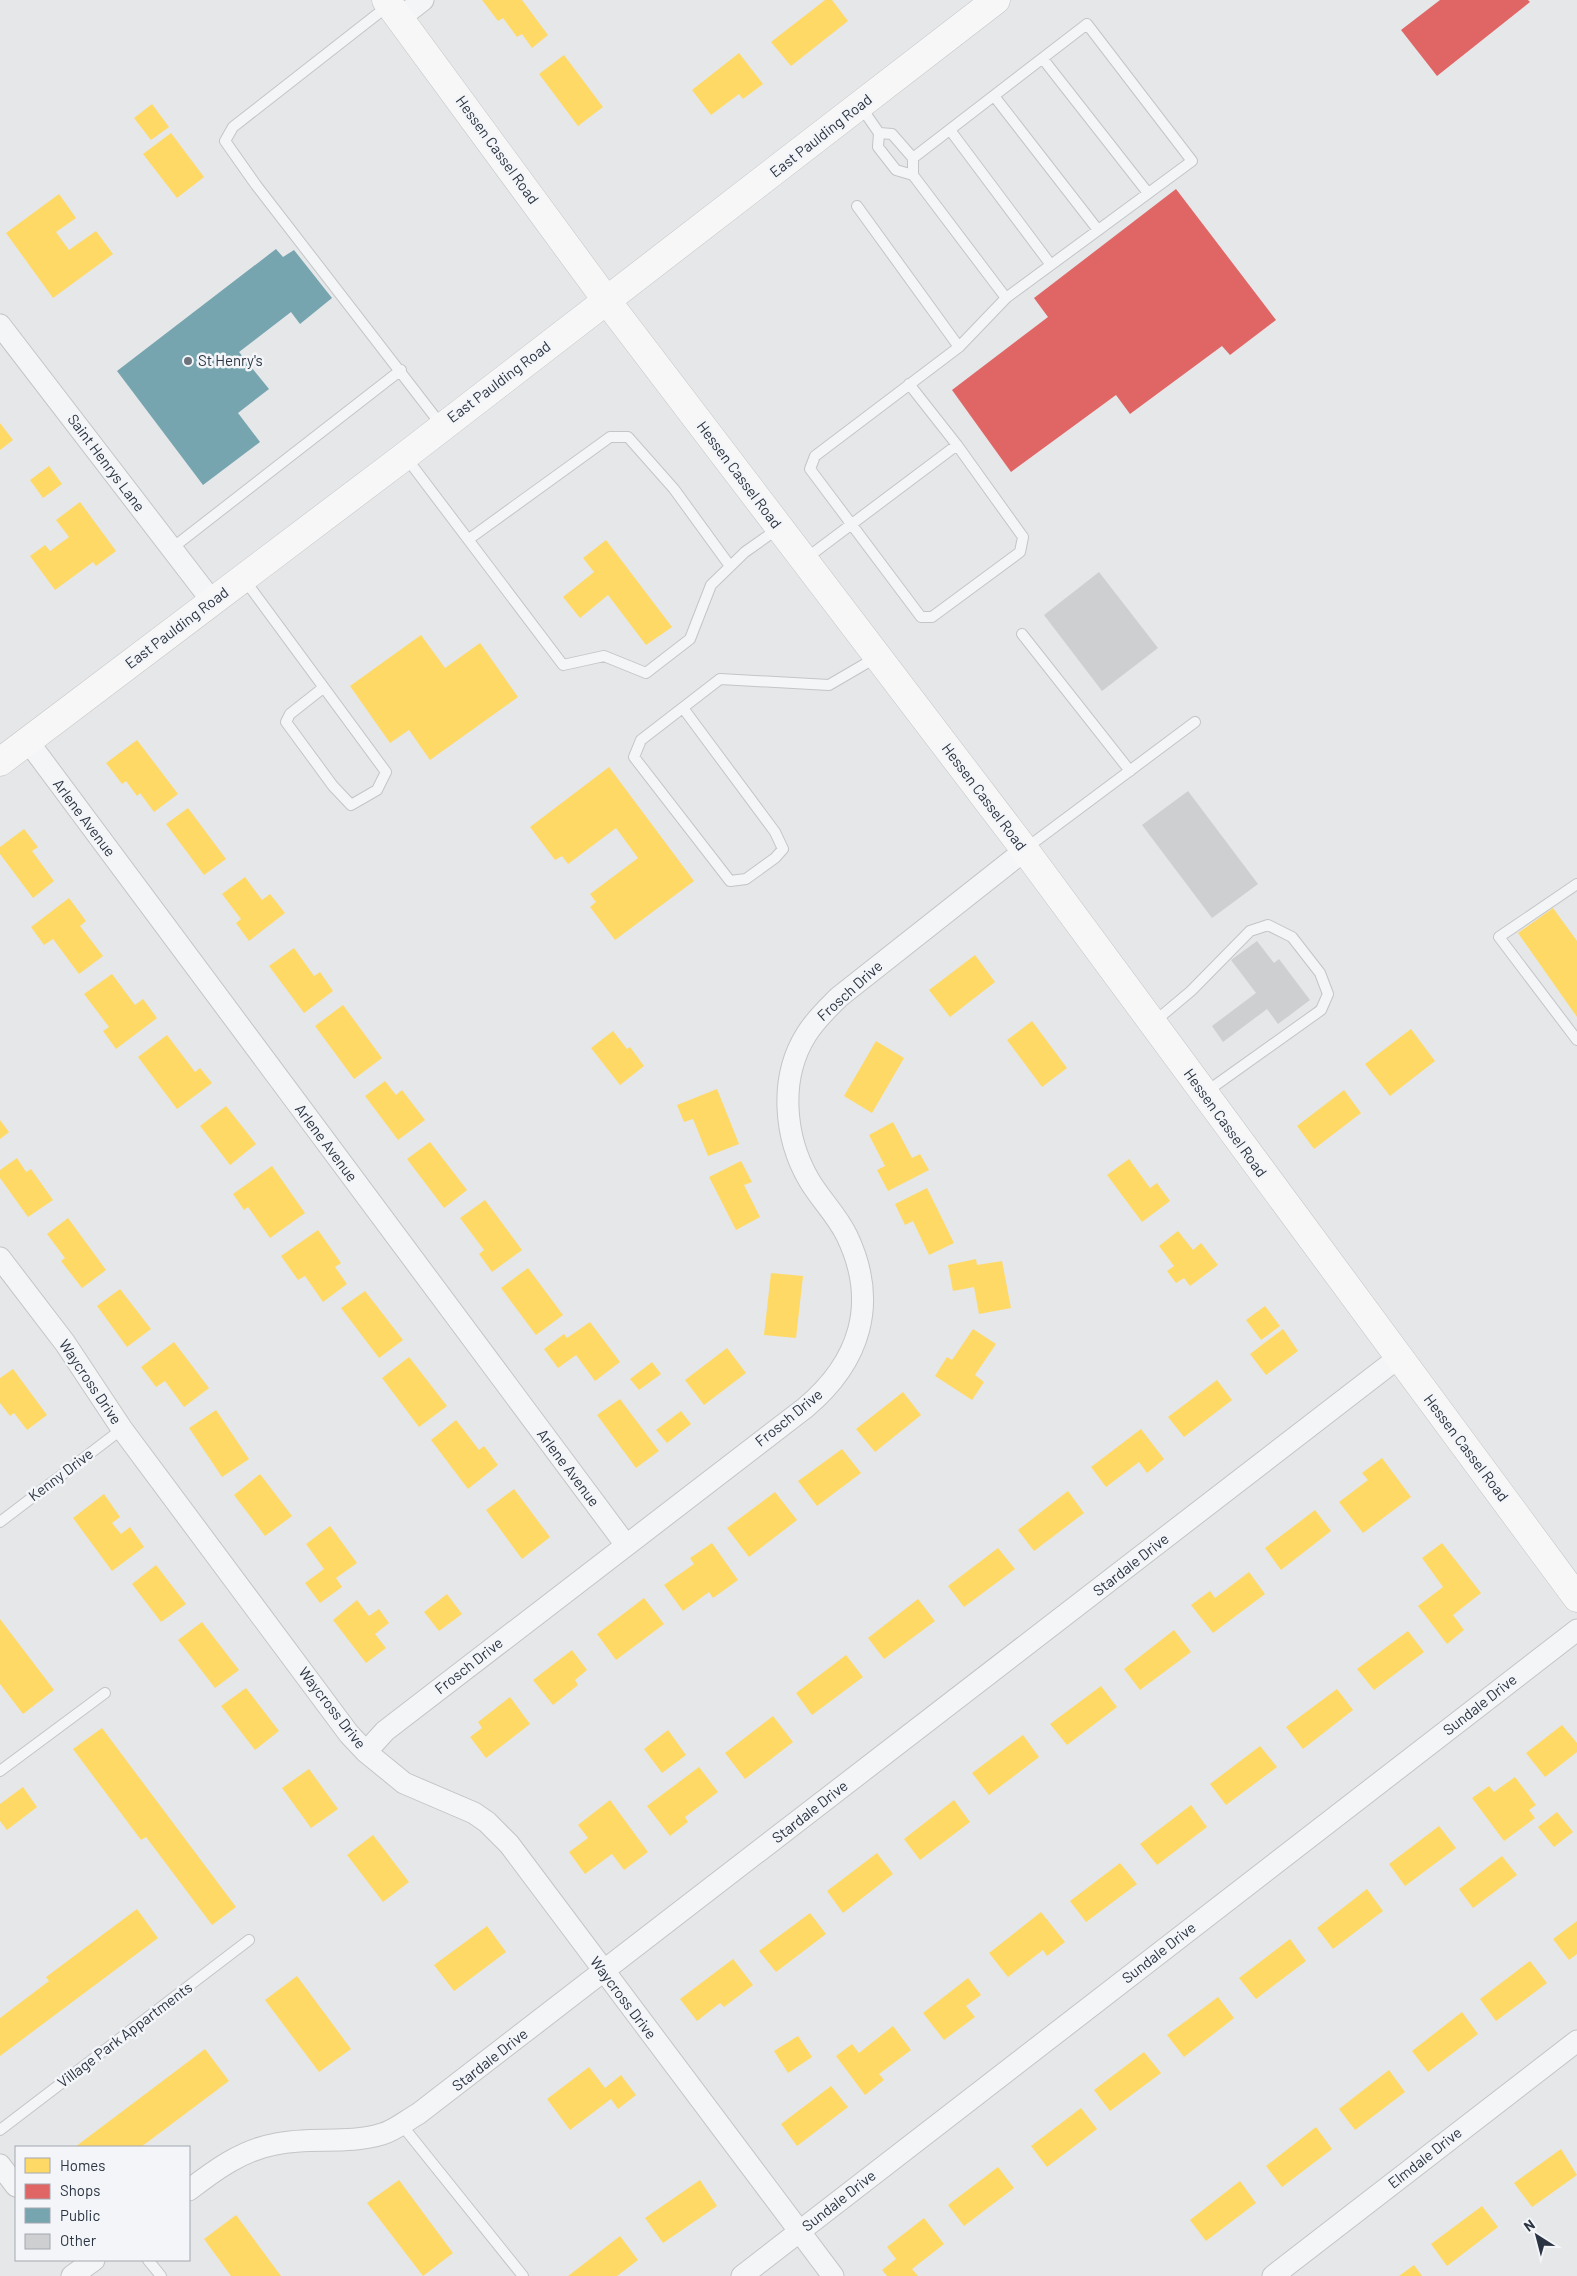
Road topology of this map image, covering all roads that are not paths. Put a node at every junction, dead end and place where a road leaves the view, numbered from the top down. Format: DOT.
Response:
graph roads {
  1 [pos="423,0"];
  2 [pos="996,0"];
  3 [pos="392,8"];
  4 [pos="1043,58"];
  5 [pos="994,96"];
  6 [pos="860,106"];
  7 [pos="950,130"];
  8 [pos="878,133"];
  9 [pos="913,158"];
  10 [pos="913,175"];
  11 [pos="1148,193"];
  12 [pos="857,206"];
  13 [pos="1098,230"];
  14 [pos="1051,265"];
  15 [pos="1006,298"];
  16 [pos="606,301"];
  17 [pos="0,325"];
  18 [pos="959,347"];
  19 [pos="401,370"];
  20 [pos="909,384"];
  21 [pos="442,426"];
  22 [pos="958,445"];
  23 [pos="405,456"];
  24 [pos="850,525"];
  25 [pos="779,528"];
  26 [pos="470,539"];
  27 [pos="171,549"];
  28 [pos="804,560"];
  29 [pos="730,566"];
  30 [pos="243,578"];
  31 [pos="212,601"];
  32 [pos="1022,634"];
  33 [pos="878,657"];
  34 [pos="323,688"];
  35 [pos="682,708"];
  36 [pos="1195,722"];
  37 [pos="27,740"];
  38 [pos="0,762"];
  39 [pos="1130,771"];
  40 [pos="1025,850"];
  41 [pos="1577,884"];
  42 [pos="1153,1024"];
  43 [pos="1577,1040"];
  44 [pos="1203,1094"];
  45 [pos="0,1258"];
  46 [pos="1398,1358"];
  47 [pos="122,1429"];
  48 [pos="0,1522"];
  49 [pos="626,1545"];
  50 [pos="1577,1598"];
  51 [pos="1577,1630"];
  52 [pos="105,1693"];
  53 [pos="366,1752"];
  54 [pos="0,1770"];
  55 [pos="249,1940"];
  56 [pos="603,1972"];
  57 [pos="1577,2041"];
  58 [pos="401,2124"];
  59 [pos="0,2130"];
  60 [pos="0,2165"];
  61 [pos="15,2185"];
  62 [pos="190,2189"];
  63 [pos="800,2231"];
  64 [pos="149,2261"];
  65 [pos="161,2276"];
  66 [pos="522,2276"];
  67 [pos="742,2276"];
  68 [pos="833,2276"];
  69 [pos="1273,2276"];
  1 -- 3 [label="street"];
  2 -- 6 [label="main road, East Paulding Road"];
  3 -- 16 [label="main road, Hessen Cassel Road"];
  3 -- 19 [label="lane"];
  4 -- 5 [label="lane"];
  4 -- 11 [label="lane"];
  4 -- 11 [label="lane"];
  5 -- 7 [label="lane"];
  5 -- 13 [label="lane"];
  6 -- 8 [label="lane"];
  6 -- 16 [label="main road, East Paulding Road"];
  7 -- 9 [label="lane"];
  7 -- 14 [label="lane"];
  8 -- 9 [label="lane"];
  8 -- 10 [label="lane"];
  9 -- 10 [label="lane"];
  10 -- 15 [label="lane"];
  11 -- 13 [label="lane"];
  12 -- 18 [label="lane"];
  13 -- 14 [label="lane"];
  14 -- 15 [label="lane"];
  15 -- 18 [label="lane"];
  16 -- 21 [label="main road, East Paulding Road"];
  16 -- 25 [label="main road, Hessen Cassel Road"];
  17 -- 27 [label="street, Saint Henrys Lane"];
  18 -- 20 [label="lane"];
  19 -- 21 [label="lane"];
  19 -- 27 [label="lane"];
  20 -- 22 [label="lane"];
  20 -- 24 [label="lane"];
  21 -- 23 [label="main road, East Paulding Road"];
  22 -- 24 [label="lane"];
  22 -- 24 [label="lane"];
  23 -- 26 [label="lane"];
  23 -- 30 [label="main road, East Paulding Road"];
  24 -- 28 [label="lane"];
  25 -- 28 [label="main road, Hessen Cassel Road"];
  25 -- 29 [label="lane"];
  26 -- 29 [label="lane"];
  26 -- 29 [label="lane"];
  27 -- 31 [label="street, Saint Henrys Lane"];
  28 -- 33 [label="main road, Hessen Cassel Road"];
  30 -- 31 [label="main road, East Paulding Road"];
  30 -- 34 [label="lane"];
  31 -- 37 [label="main road, East Paulding Road"];
  32 -- 39 [label="lane"];
  33 -- 35 [label="lane"];
  33 -- 40 [label="main road, Hessen Cassel Road"];
  34 -- 34 [label="lane"];
  35 -- 35 [label="lane"];
  36 -- 39 [label="lane"];
  37 -- 38 [label="main road, East Paulding Road"];
  37 -- 49 [label="street, Arlene Avenue"];
  39 -- 40 [label="lane"];
  40 -- 42 [label="main road, Hessen Cassel Road"];
  40 -- 49 [label="street, Frosch Drive"];
  41 -- 43 [label="lane"];
  42 -- 44 [label="main road, Hessen Cassel Road"];
  42 -- 44 [label="lane"];
  44 -- 46 [label="main road, Hessen Cassel Road"];
  45 -- 47 [label="street, Waycross Drive"];
  46 -- 50 [label="main road, Hessen Cassel Road"];
  46 -- 56 [label="street, Stardale Drive"];
  47 -- 48 [label="lane, Kenny Drive"];
  47 -- 53 [label="street, Waycross Drive"];
  49 -- 53 [label="street, Frosch Drive"];
  51 -- 63 [label="street, Sundale Drive"];
  52 -- 54 [label="lane"];
  53 -- 56 [label="street, Waycross Drive"];
  55 -- 59 [label="lane, Village Park Appartments"];
  56 -- 58 [label="street, Stardale Drive"];
  56 -- 63 [label="street, Waycross Drive"];
  57 -- 69 [label="street, Elmdale Drive"];
  58 -- 62 [label="street, Stardale Drive"];
  58 -- 66 [label="lane"];
  60 -- 61 [label="street"];
  63 -- 67 [label="street, Sundale Drive"];
  63 -- 68 [label="street, Waycross Drive"];
  64 -- 65 [label="lane"];
}
